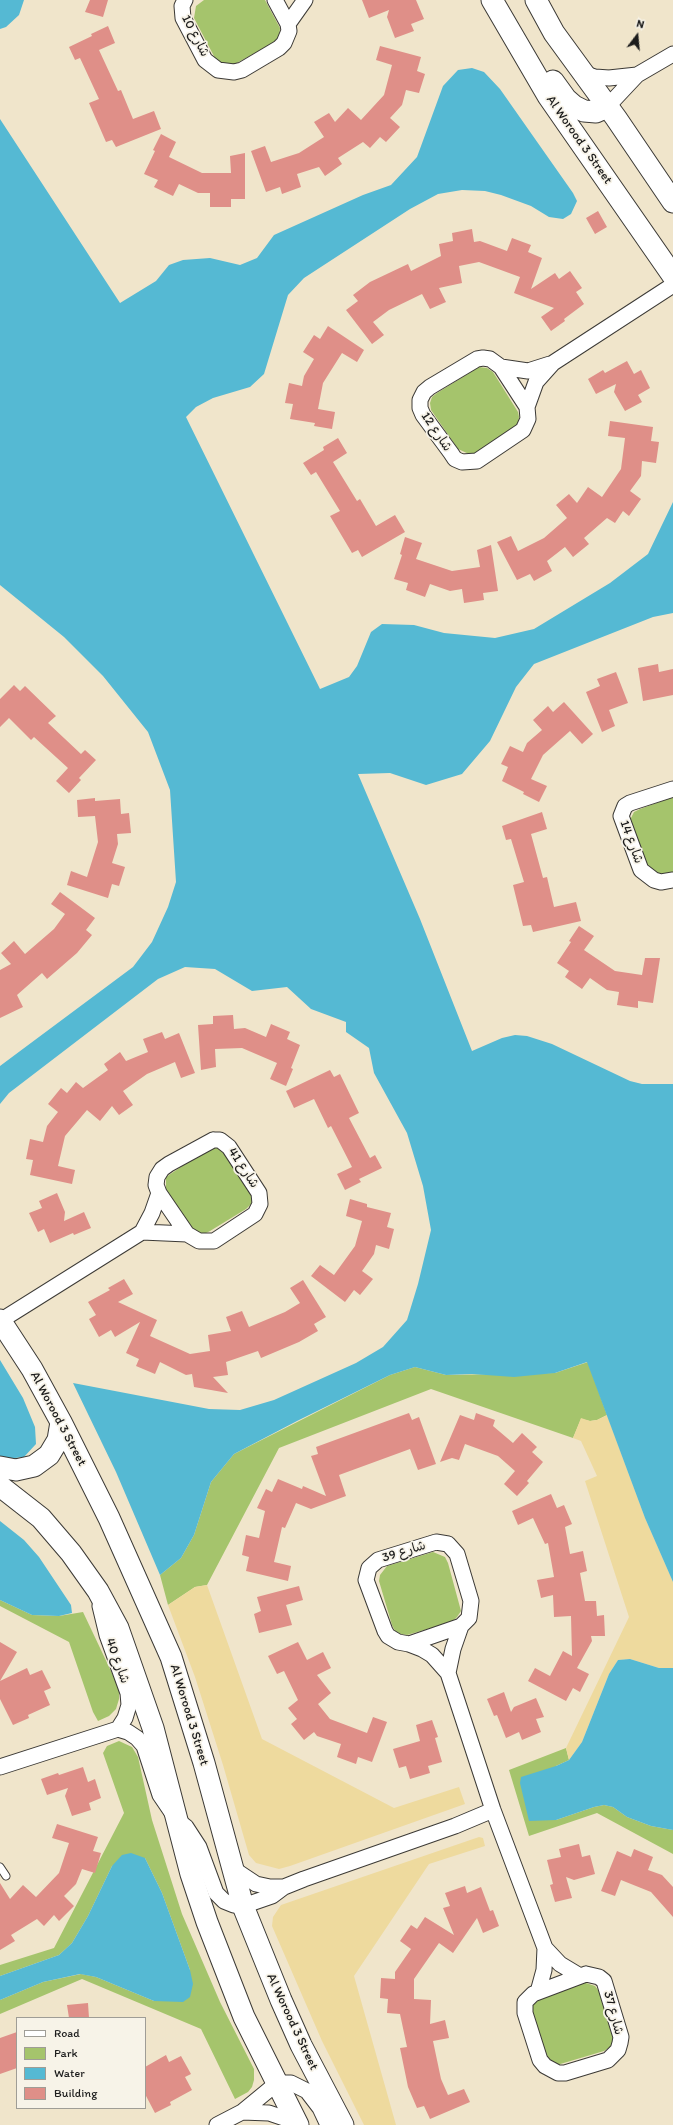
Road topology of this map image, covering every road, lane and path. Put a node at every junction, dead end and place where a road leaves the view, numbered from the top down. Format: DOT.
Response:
graph roads {
  1 [pos="186,0"];
  2 [pos="275,0"];
  3 [pos="305,0"];
  4 [pos="492,0"];
  5 [pos="521,0"];
  6 [pos="536,0"];
  7 [pos="288,24"];
  8 [pos="510,33"];
  9 [pos="554,33"];
  10 [pos="673,54"];
  11 [pos="583,73"];
  12 [pos="637,75"];
  13 [pos="607,107"];
  14 [pos="673,202"];
  15 [pos="673,276"];
  16 [pos="673,285"];
  17 [pos="553,363"];
  18 [pos="501,367"];
  19 [pos="527,406"];
  20 [pos="673,789"];
  21 [pos="673,880"];
  22 [pos="159,1193"];
  23 [pos="142,1232"];
  24 [pos="187,1234"];
  25 [pos="0,1320"];
  26 [pos="61,1422"];
  27 [pos="0,1467"];
  28 [pos="0,1486"];
  29 [pos="98,1591"];
  30 [pos="462,1626"];
  31 [pos="410,1644"];
  32 [pos="448,1673"];
  33 [pos="118,1728"];
  34 [pos="0,1767"];
  35 [pos="493,1810"];
  36 [pos="176,1820"];
  37 [pos="0,1867"];
  38 [pos="232,1868"];
  39 [pos="6,1876"];
  40 [pos="284,1887"];
  41 [pos="244,1906"];
  42 [pos="545,1948"];
  43 [pos="580,1976"];
  44 [pos="538,1992"];
  45 [pos="276,2084"];
  46 [pos="242,2112"];
  47 [pos="217,2125"];
  48 [pos="298,2125"];
  49 [pos="328,2125"];
  50 [pos="343,2125"];
  1 -- 7 [label="street, شارع 10"];
  2 -- 7 [label="street"];
  3 -- 7 [label="street, شارع 10"];
  4 -- 8 [label="street, Al Worood 3 Street"];
  5 -- 9 [label="street"];
  6 -- 9 [label="street"];
  8 -- 13 [label="street"];
  8 -- 15 [label="street, Al Worood 3 Street"];
  9 -- 11 [label="street"];
  10 -- 12 [label="street"];
  11 -- 12 [label="street"];
  11 -- 13 [label="street"];
  12 -- 13 [label="street"];
  13 -- 14 [label="street"];
  16 -- 17 [label="street, شارع 12"];
  17 -- 18 [label="street, شارع 12"];
  17 -- 19 [label="street, شارع 12"];
  18 -- 19 [label="street"];
  18 -- 19 [label="street, شارع 12"];
  20 -- 21 [label="street, شارع 14"];
  22 -- 23 [label="street, شارع 41"];
  22 -- 24 [label="street"];
  22 -- 24 [label="street, شارع 41"];
  23 -- 24 [label="street, شارع 41"];
  23 -- 25 [label="street"];
  25 -- 26 [label="street, Al Worood 3 Street"];
  26 -- 27 [label="street"];
  26 -- 38 [label="street, Al Worood 3 Street"];
  28 -- 29 [label="street"];
  29 -- 33 [label="street, شارع 40"];
  29 -- 36 [label="street"];
  30 -- 31 [label="street"];
  30 -- 31 [label="street, شارع 39"];
  30 -- 32 [label="street, شارع 39"];
  31 -- 32 [label="street, شارع 39"];
  32 -- 35 [label="street, شارع 39"];
  33 -- 34 [label="street"];
  33 -- 36 [label="street"];
  35 -- 40 [label="street"];
  35 -- 42 [label="street, شارع 37"];
  36 -- 41 [label="street"];
  36 -- 45 [label="street"];
  37 -- 39 [label="lane"];
  38 -- 40 [label="street"];
  38 -- 41 [label="street, Al Worood 3 Street"];
  40 -- 41 [label="street"];
  41 -- 50 [label="street, Al Worood 3 Street"];
  42 -- 43 [label="street, شارع 37"];
  42 -- 44 [label="street, شارع 37"];
  43 -- 44 [label="street, شارع 37"];
  43 -- 44 [label="street, شارع 37"];
  45 -- 46 [label="street"];
  45 -- 48 [label="street"];
  45 -- 49 [label="street"];
  46 -- 47 [label="street"];
  46 -- 48 [label="street"];
}
